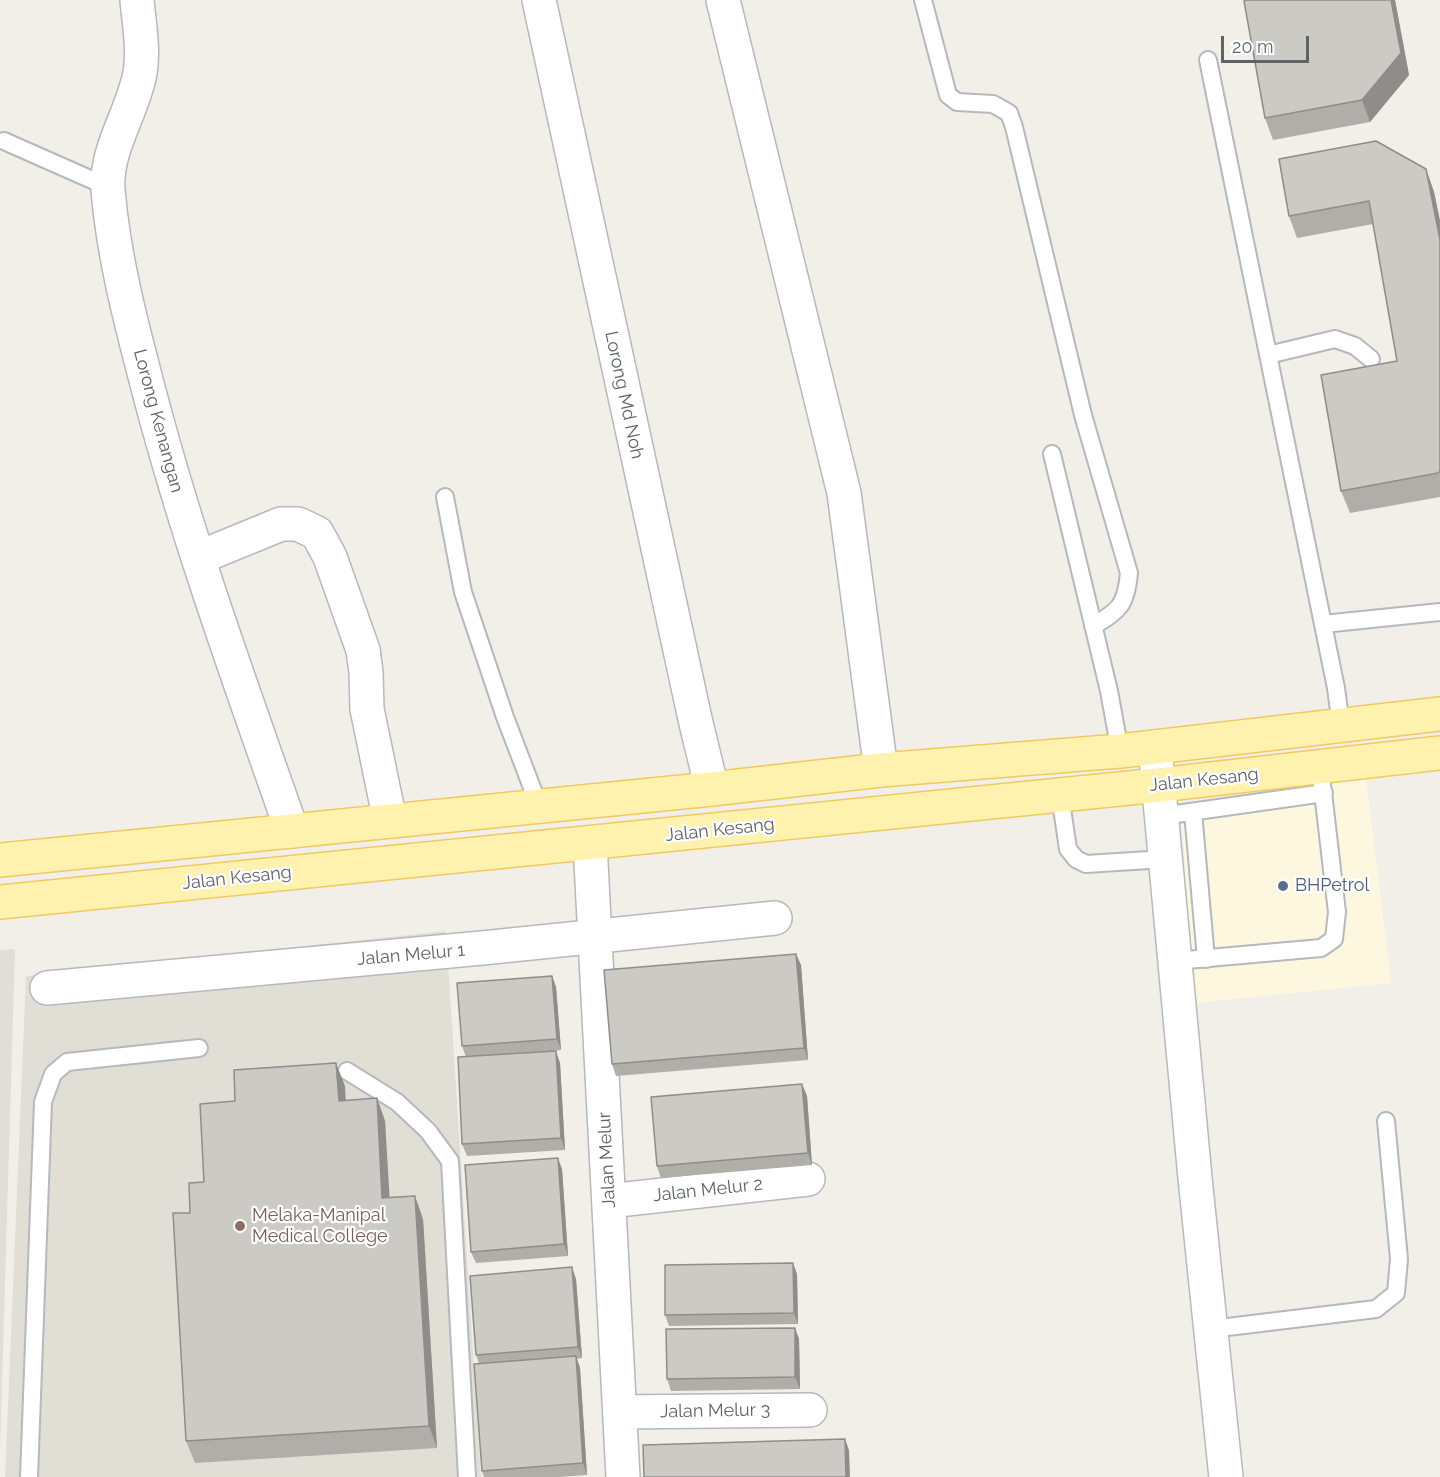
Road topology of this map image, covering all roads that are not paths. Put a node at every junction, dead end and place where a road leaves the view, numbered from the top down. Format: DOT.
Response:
graph roads {
  1 [pos="137,0"];
  2 [pos="539,0"];
  3 [pos="723,0"];
  4 [pos="923,0"];
  5 [pos="1208,60"];
  6 [pos="4,141"];
  7 [pos="108,187"];
  8 [pos="1268,355"];
  9 [pos="1371,358"];
  10 [pos="1052,454"];
  11 [pos="445,497"];
  12 [pos="198,558"];
  13 [pos="1440,612"];
  14 [pos="1323,624"];
  15 [pos="1093,626"];
  16 [pos="1440,714"];
  17 [pos="1341,726"];
  18 [pos="1118,738"];
  19 [pos="1155,747"];
  20 [pos="1440,753"];
  21 [pos="881,770"];
  22 [pos="1322,780"];
  23 [pos="712,789"];
  24 [pos="1060,795"];
  25 [pos="1171,804"];
  26 [pos="539,806"];
  27 [pos="390,821"];
  28 [pos="292,831"];
  29 [pos="590,843"];
  30 [pos="1165,859"];
  31 [pos="0,860"];
  32 [pos="0,902"];
  33 [pos="775,918"];
  34 [pos="595,935"];
  35 [pos="1191,960"];
  36 [pos="47,988"];
  37 [pos="199,1048"];
  38 [pos="347,1071"];
  39 [pos="1386,1121"];
  40 [pos="808,1179"];
  41 [pos="609,1201"];
  42 [pos="1211,1329"];
  43 [pos="810,1410"];
  44 [pos="620,1412"];
  45 [pos="29,1477"];
  46 [pos="467,1477"];
  47 [pos="623,1477"];
  48 [pos="1226,1477"];
  1 -- 7 [label="street, Lorong Kenangan"];
  2 -- 23 [label="street, Lorong Md Noh"];
  3 -- 21 [label="street"];
  4 -- 15 [label="lane"];
  5 -- 8 [label="lane"];
  6 -- 7 [label="lane"];
  7 -- 12 [label="street, Lorong Kenangan"];
  8 -- 9 [label="lane"];
  8 -- 14 [label="lane"];
  10 -- 15 [label="lane"];
  11 -- 26 [label="lane"];
  12 -- 27 [label="street"];
  12 -- 28 [label="street, Lorong Kenangan"];
  13 -- 14 [label="lane"];
  14 -- 17 [label="lane"];
  15 -- 18 [label="lane"];
  16 -- 17 [label="main road"];
  17 -- 19 [label="main road"];
  18 -- 19 [label="main road"];
  18 -- 21 [label="main road"];
  19 -- 25 [label="street"];
  20 -- 22 [label="main road, Jalan Kesang"];
  21 -- 23 [label="main road"];
  22 -- 25 [label="main road, Jalan Kesang"];
  22 -- 25 [label="lane"];
  22 -- 35 [label="lane"];
  23 -- 26 [label="main road"];
  24 -- 25 [label="main road, Jalan Kesang"];
  24 -- 29 [label="main road, Jalan Kesang"];
  24 -- 30 [label="lane"];
  25 -- 30 [label="street"];
  25 -- 35 [label="lane"];
  26 -- 27 [label="main road"];
  27 -- 28 [label="main road"];
  28 -- 31 [label="main road"];
  29 -- 32 [label="main road, Jalan Kesang"];
  29 -- 34 [label="street, Jalan Melur"];
  30 -- 35 [label="street"];
  33 -- 34 [label="street, Jalan Melur 1"];
  34 -- 36 [label="street, Jalan Melur 1"];
  34 -- 41 [label="street, Jalan Melur"];
  35 -- 42 [label="street"];
  37 -- 45 [label="lane"];
  38 -- 46 [label="lane"];
  39 -- 42 [label="lane"];
  40 -- 41 [label="street, Jalan Melur 2"];
  41 -- 44 [label="street, Jalan Melur"];
  42 -- 48 [label="street"];
  43 -- 44 [label="street, Jalan Melur 3"];
  44 -- 47 [label="street, Jalan Melur"];
}
